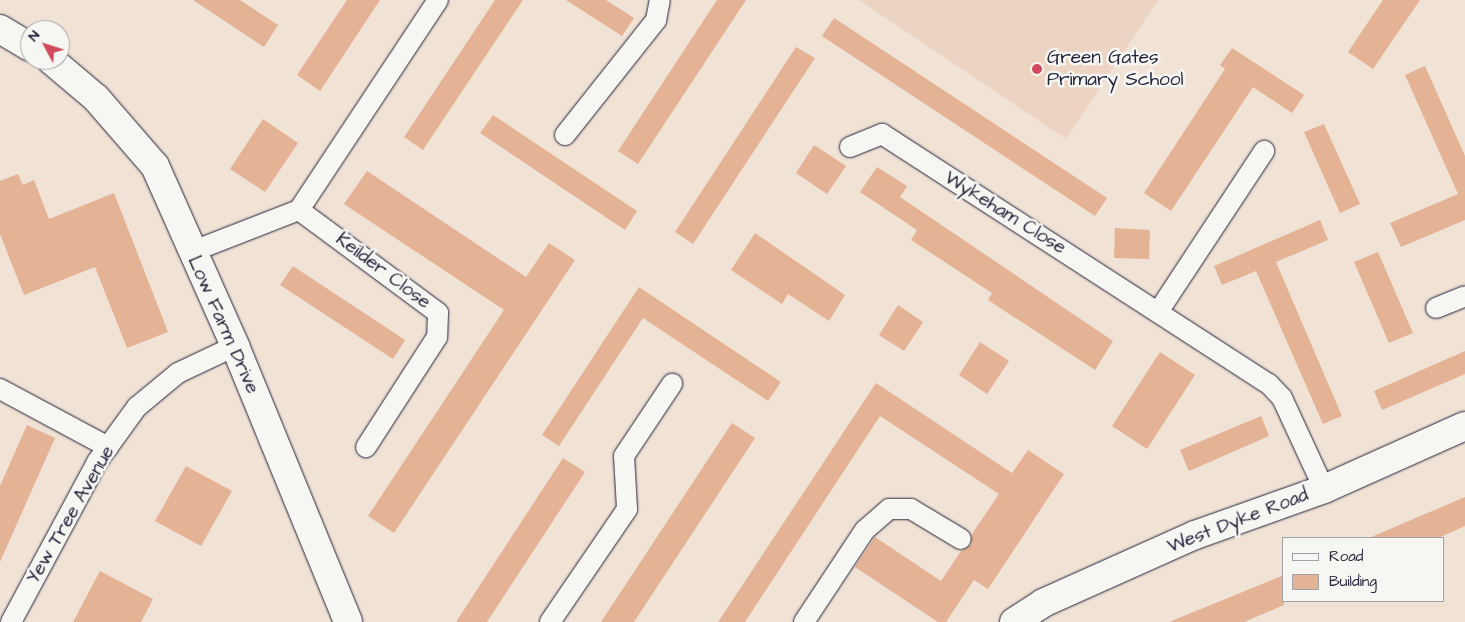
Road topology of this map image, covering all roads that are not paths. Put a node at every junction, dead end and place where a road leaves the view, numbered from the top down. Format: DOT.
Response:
graph roads {
  1 [pos="438,0"];
  2 [pos="660,0"];
  3 [pos="0,29"];
  4 [pos="20,41"];
  5 [pos="62,70"];
  6 [pos="566,135"];
  7 [pos="850,147"];
  8 [pos="1264,151"];
  9 [pos="299,210"];
  10 [pos="191,252"];
  11 [pos="1465,296"];
  12 [pos="1436,308"];
  13 [pos="1158,312"];
  14 [pos="235,346"];
  15 [pos="672,384"];
  16 [pos="0,389"];
  17 [pos="1465,426"];
  18 [pos="366,446"];
  19 [pos="108,447"];
  20 [pos="1324,489"];
  21 [pos="961,539"];
  22 [pos="11,622"];
  23 [pos="348,622"];
  24 [pos="550,622"];
  25 [pos="804,622"];
  26 [pos="1014,622"];
  1 -- 9 [label="street"];
  2 -- 6 [label="street"];
  3 -- 4 [label="street"];
  5 -- 10 [label="street, Low Farm Drive"];
  7 -- 13 [label="street, Wykeham Close"];
  8 -- 13 [label="street"];
  9 -- 10 [label="street"];
  9 -- 18 [label="street, Keilder Close"];
  10 -- 14 [label="street, Low Farm Drive"];
  11 -- 12 [label="street"];
  13 -- 20 [label="street, Wykeham Close"];
  14 -- 19 [label="street, Yew Tree Avenue"];
  14 -- 23 [label="street, Low Farm Drive"];
  15 -- 24 [label="street"];
  16 -- 19 [label="street"];
  17 -- 20 [label="street, West Dyke Road"];
  19 -- 22 [label="street, Yew Tree Avenue"];
  20 -- 26 [label="street, West Dyke Road"];
  21 -- 25 [label="street"];
}
